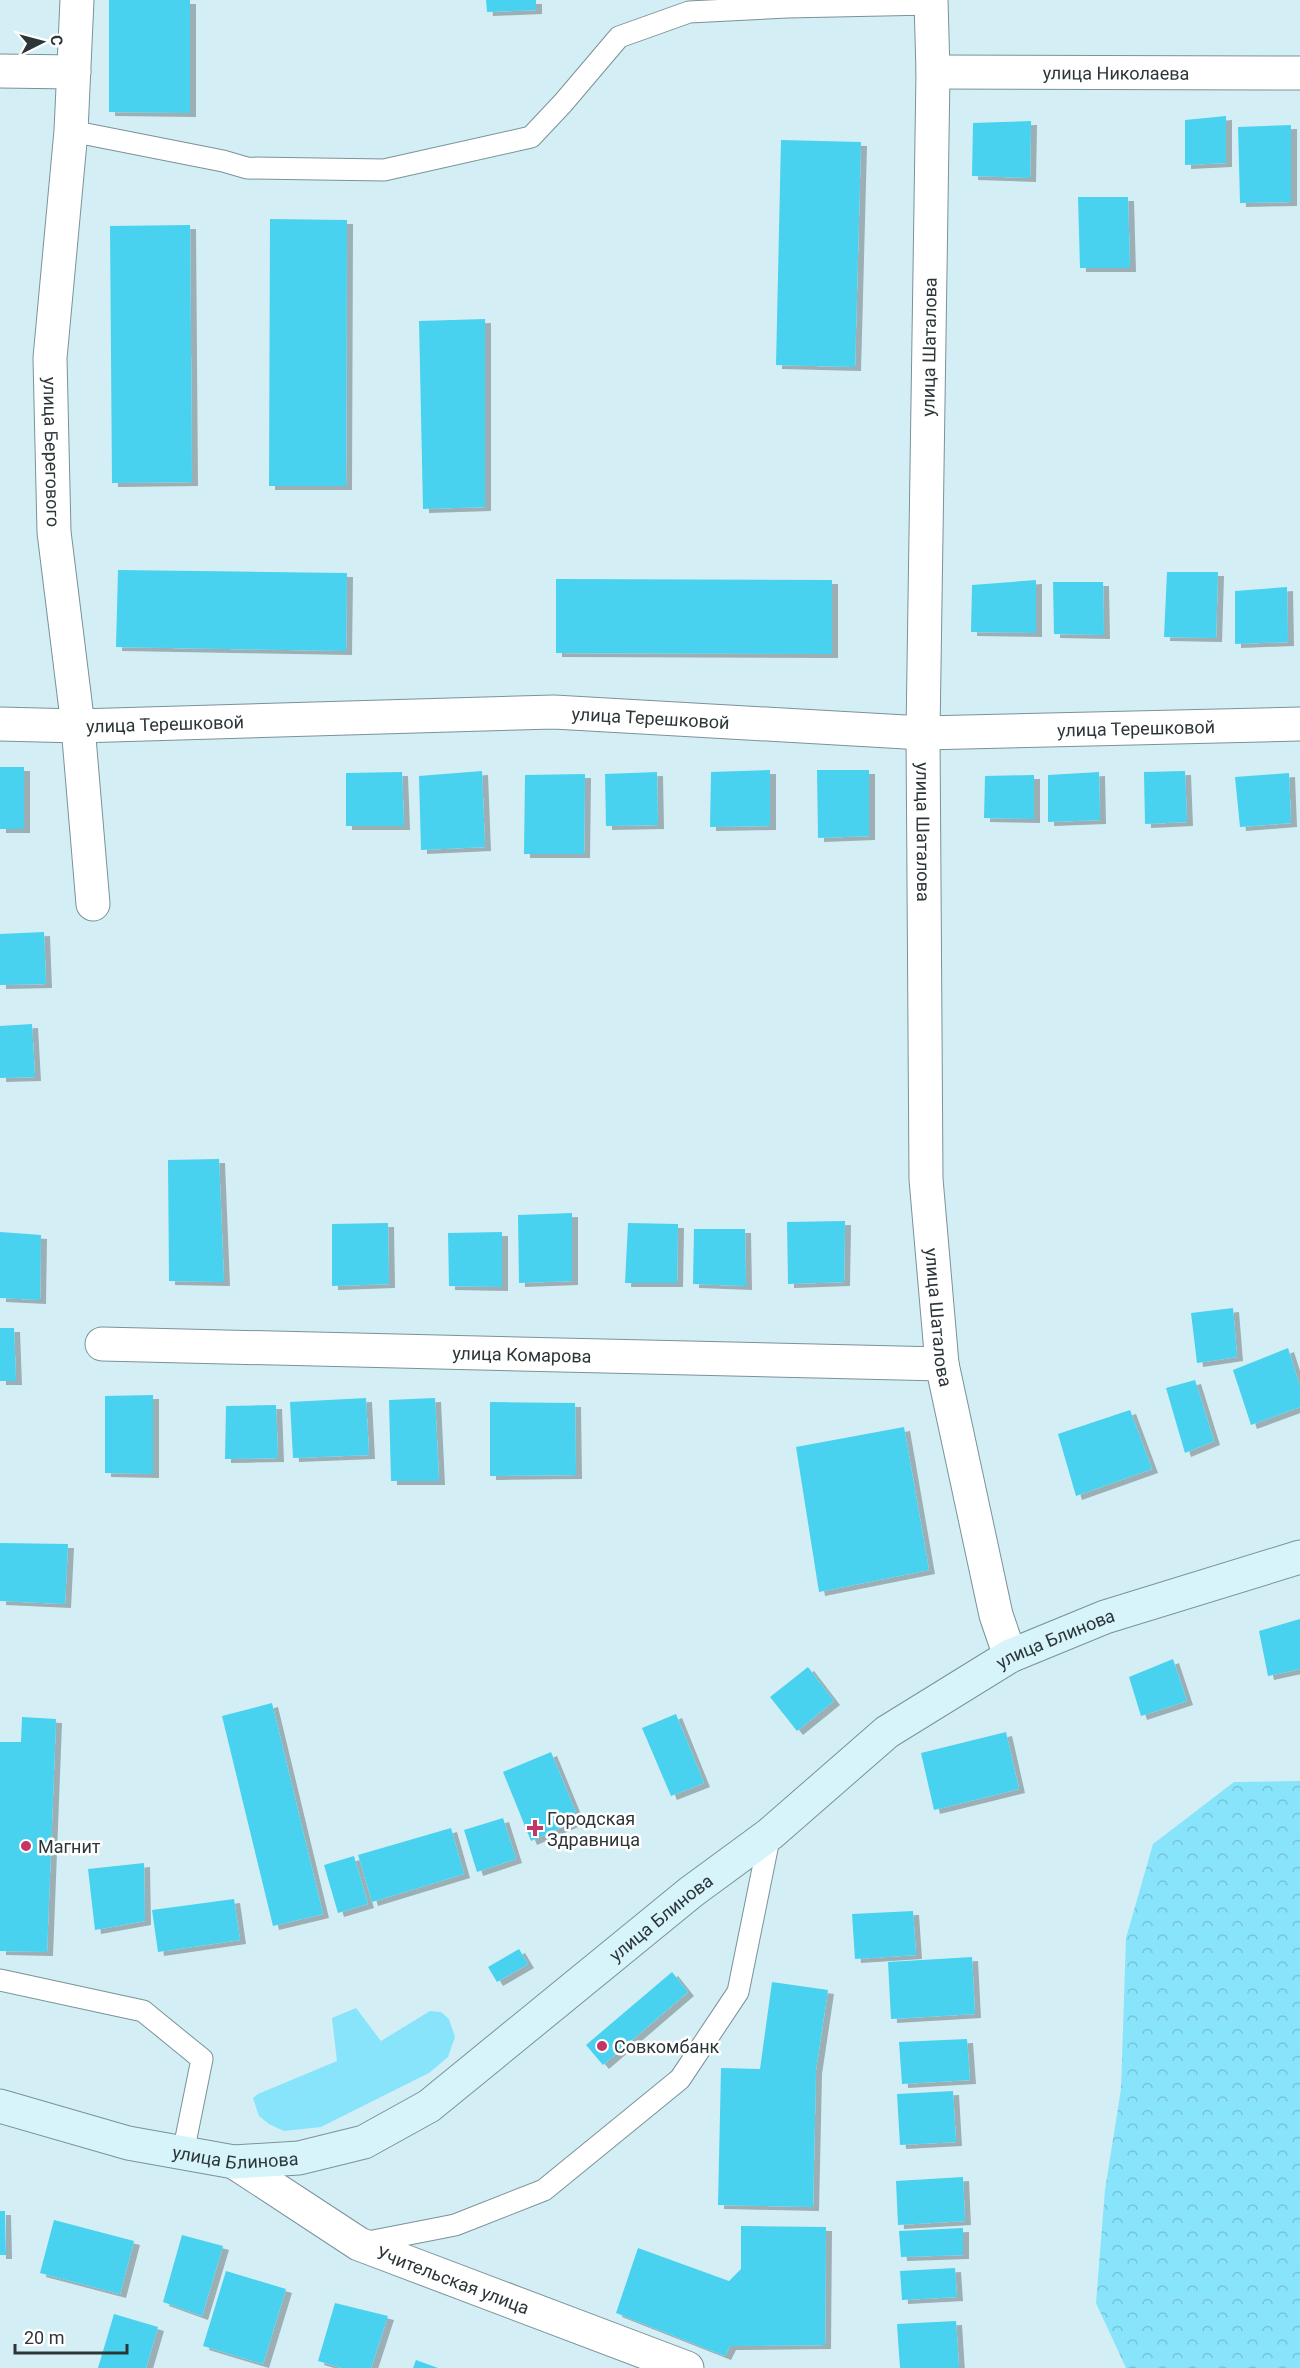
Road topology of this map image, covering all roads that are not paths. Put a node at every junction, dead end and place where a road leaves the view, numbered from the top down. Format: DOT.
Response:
graph roads {
  1 [pos="77,0"];
  2 [pos="931,2"];
  3 [pos="0,71"];
  4 [pos="74,72"];
  5 [pos="933,72"];
  6 [pos="1300,73"];
  7 [pos="71,131"];
  8 [pos="0,724"];
  9 [pos="1300,724"];
  10 [pos="78,726"];
  11 [pos="923,733"];
  12 [pos="93,904"];
  13 [pos="102,1344"];
  14 [pos="942,1364"];
  15 [pos="1300,1557"];
  16 [pos="1010,1656"];
  17 [pos="770,1834"];
  18 [pos="0,1980"];
  19 [pos="0,2106"];
  20 [pos="183,2153"];
  21 [pos="234,2162"];
  22 [pos="359,2244"];
  23 [pos="687,2368"];
  1 -- 4 [label="street, улица Берегового"];
  2 -- 5 [label="street, улица Шаталова"];
  2 -- 7 [label="lane"];
  3 -- 4 [label="street"];
  4 -- 7 [label="street, улица Берегового"];
  5 -- 6 [label="street, улица Николаева"];
  5 -- 11 [label="street, улица Шаталова"];
  7 -- 10 [label="street, улица Берегового"];
  8 -- 10 [label="street, улица Терешковой"];
  9 -- 11 [label="street, улица Терешковой"];
  10 -- 11 [label="street, улица Терешковой"];
  10 -- 12 [label="street, улица Берегового"];
  11 -- 14 [label="street, улица Шаталова"];
  13 -- 14 [label="street, улица Комарова"];
  14 -- 16 [label="street, улица Шаталова"];
  15 -- 16 [label="main road, улица Блинова"];
  16 -- 17 [label="main road, улица Блинова"];
  17 -- 21 [label="main road, улица Блинова"];
  17 -- 22 [label="lane"];
  18 -- 20 [label="lane"];
  19 -- 20 [label="main road, улица Блинова"];
  20 -- 21 [label="main road, улица Блинова"];
  21 -- 22 [label="street, Учительская улица"];
  22 -- 23 [label="street, Учительская улица"];
}
